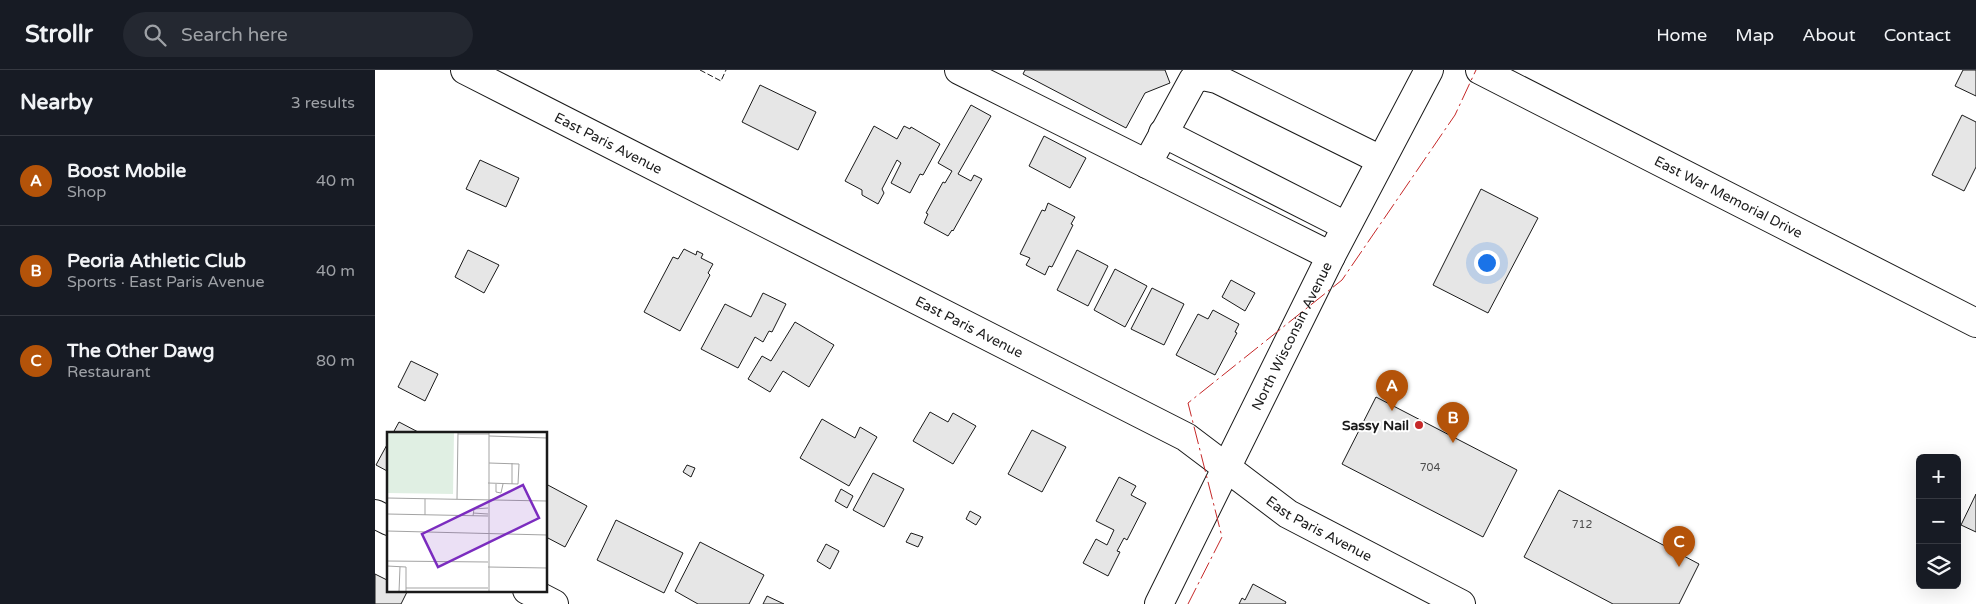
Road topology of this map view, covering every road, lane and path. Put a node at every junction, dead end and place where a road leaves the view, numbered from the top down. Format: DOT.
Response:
graph roads {
  1 [pos="465,70"];
  2 [pos="959,70"];
  3 [pos="1429,70"];
  4 [pos="1480,70"];
  5 [pos="1163,133"];
  6 [pos="1381,160"];
  7 [pos="1147,164"];
  8 [pos="1346,226"];
  9 [pos="1331,256"];
  10 [pos="1976,323"];
  11 [pos="1226,466"];
  12 [pos="375,514"];
  13 [pos="387,520"];
  14 [pos="531,592"];
  15 [pos="554,604"];
  16 [pos="1159,604"];
  17 [pos="1461,604"];
  1 -- 11 [label="main road, East Paris Avenue"];
  2 -- 7 [label="main road"];
  3 -- 6 [label="main road, North Wisconsin Avenue"];
  4 -- 10 [label="main road, East War Memorial Drive"];
  5 -- 6 [label="main road"];
  5 -- 7 [label="main road"];
  5 -- 8 [label="main road"];
  6 -- 8 [label="main road, North Wisconsin Avenue"];
  7 -- 9 [label="main road"];
  8 -- 9 [label="main road, North Wisconsin Avenue"];
  9 -- 11 [label="main road, North Wisconsin Avenue"];
  11 -- 16 [label="main road, North Wisconsin Avenue"];
  11 -- 17 [label="main road, East Paris Avenue"];
  12 -- 13 [label="main road"];
  14 -- 15 [label="main road"];
}
